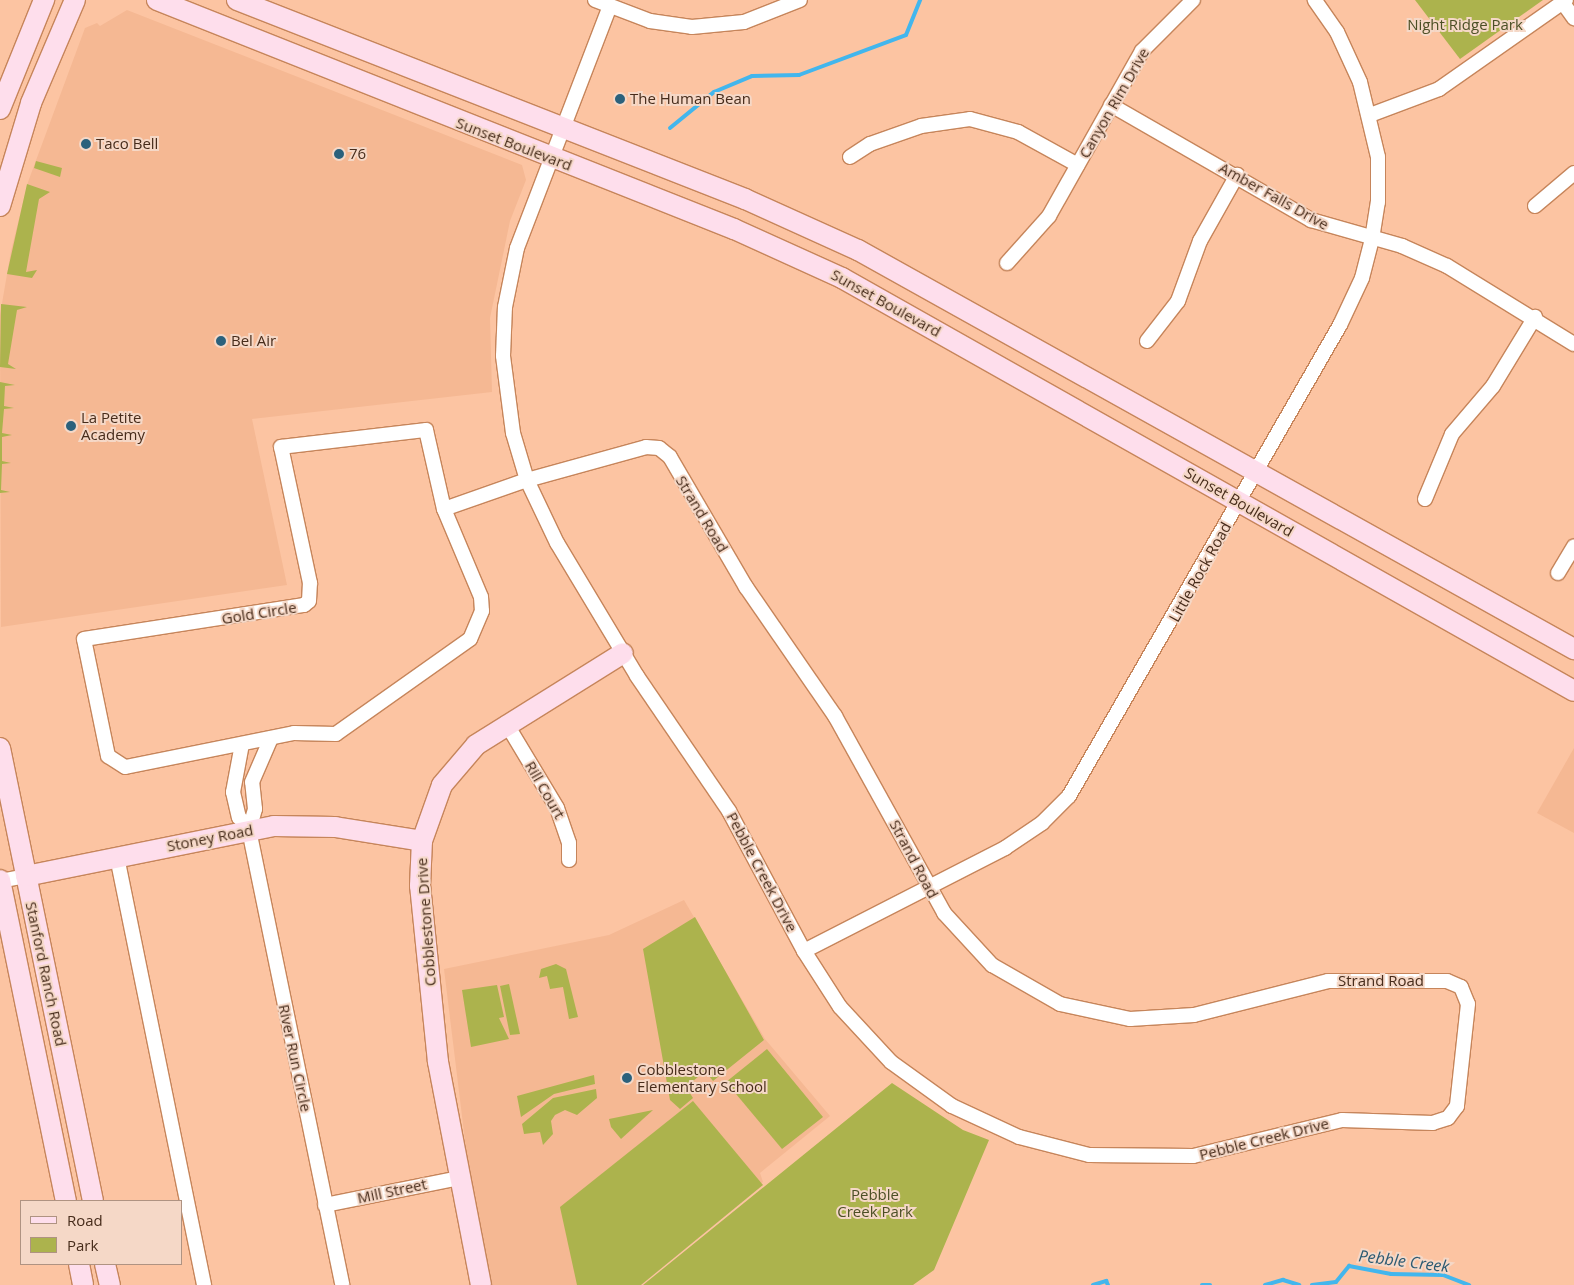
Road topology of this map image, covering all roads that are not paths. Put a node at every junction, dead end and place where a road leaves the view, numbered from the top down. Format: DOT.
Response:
graph roads {
  1 [pos="44,0"];
  2 [pos="75,0"];
  3 [pos="157,0"];
  4 [pos="238,0"];
  5 [pos="595,0"];
  6 [pos="800,0"];
  7 [pos="1193,0"];
  8 [pos="1315,0"];
  9 [pos="1564,1"];
  10 [pos="610,6"];
  11 [pos="1574,18"];
  12 [pos="1111,105"];
  13 [pos="0,109"];
  14 [pos="1370,115"];
  15 [pos="562,128"];
  16 [pos="850,157"];
  17 [pos="550,158"];
  18 [pos="1078,164"];
  19 [pos="1574,173"];
  20 [pos="1237,176"];
  21 [pos="0,206"];
  22 [pos="1535,206"];
  23 [pos="1372,239"];
  24 [pos="1007,263"];
  25 [pos="1535,317"];
  26 [pos="1147,341"];
  27 [pos="1574,344"];
  28 [pos="1256,474"];
  29 [pos="527,480"];
  30 [pos="1425,499"];
  31 [pos="1240,502"];
  32 [pos="444,509"];
  33 [pos="1574,546"];
  34 [pos="1558,573"];
  35 [pos="1574,649"];
  36 [pos="623,653"];
  37 [pos="1574,692"];
  38 [pos="506,724"];
  39 [pos="271,738"];
  40 [pos="242,744"];
  41 [pos="0,748"];
  42 [pos="249,830"];
  43 [pos="422,842"];
  44 [pos="117,858"];
  45 [pos="570,860"];
  46 [pos="26,876"];
  47 [pos="0,881"];
  48 [pos="928,888"];
  49 [pos="804,951"];
  50 [pos="1461,987"];
  51 [pos="459,1178"];
  52 [pos="66,1200"];
  53 [pos="93,1200"];
  54 [pos="325,1205"];
  55 [pos="78,1265"];
  56 [pos="106,1265"];
  57 [pos="83,1285"];
  58 [pos="110,1285"];
  59 [pos="204,1285"];
  60 [pos="342,1285"];
  61 [pos="481,1285"];
  1 -- 13 [label="main road"];
  2 -- 21 [label="main road"];
  3 -- 17 [label="main road, Sunset Boulevard"];
  4 -- 15 [label="main road"];
  5 -- 10 [label="street"];
  6 -- 10 [label="street"];
  7 -- 12 [label="street, Canyon Rim Drive"];
  8 -- 14 [label="street, Little Rock Road"];
  9 -- 11 [label="street"];
  9 -- 14 [label="street"];
  10 -- 15 [label="street, Pebble Creek Drive"];
  12 -- 18 [label="street, Canyon Rim Drive"];
  12 -- 20 [label="street, Amber Falls Drive"];
  14 -- 23 [label="street, Little Rock Road"];
  15 -- 17 [label="street, Pebble Creek Drive"];
  15 -- 28 [label="main road"];
  16 -- 18 [label="street"];
  17 -- 29 [label="street, Pebble Creek Drive"];
  17 -- 31 [label="main road, Sunset Boulevard"];
  18 -- 24 [label="street, Canyon Rim Drive"];
  19 -- 22 [label="street"];
  20 -- 23 [label="street, Amber Falls Drive"];
  20 -- 26 [label="street"];
  23 -- 25 [label="street, Amber Falls Drive"];
  23 -- 28 [label="street, Little Rock Road"];
  25 -- 27 [label="street, Amber Falls Drive"];
  25 -- 30 [label="street"];
  28 -- 31 [label="street, Little Rock Road"];
  28 -- 35 [label="main road"];
  29 -- 32 [label="street"];
  29 -- 36 [label="street, Pebble Creek Drive"];
  29 -- 48 [label="street, Strand Road"];
  31 -- 37 [label="main road, Sunset Boulevard"];
  31 -- 48 [label="street, Little Rock Road"];
  32 -- 39 [label="street, Gold Circle"];
  32 -- 40 [label="street, Gold Circle"];
  33 -- 34 [label="street"];
  36 -- 38 [label="main road, Cobblestone Drive"];
  36 -- 49 [label="street, Pebble Creek Drive"];
  38 -- 43 [label="main road, Cobblestone Drive"];
  38 -- 45 [label="street, Rill Court"];
  39 -- 40 [label="street, Gold Circle"];
  39 -- 42 [label="street"];
  40 -- 42 [label="street"];
  41 -- 46 [label="main road, Stanford Ranch Road"];
  42 -- 43 [label="main road, Stoney Road"];
  42 -- 44 [label="main road, Stoney Road"];
  42 -- 54 [label="street, River Run Circle"];
  43 -- 51 [label="main road, Cobblestone Drive"];
  44 -- 46 [label="main road, Stoney Road"];
  44 -- 59 [label="street"];
  46 -- 47 [label="street, Stoney Road"];
  46 -- 53 [label="main road, Stanford Ranch Road"];
  47 -- 52 [label="main road, Stanford Ranch Road"];
  48 -- 49 [label="street, Little Rock Road"];
  48 -- 50 [label="street, Strand Road"];
  49 -- 50 [label="street, Pebble Creek Drive"];
  51 -- 54 [label="street, Mill Street"];
  51 -- 61 [label="main road, Cobblestone Drive"];
  54 -- 60 [label="street, River Run Circle"];
  55 -- 57 [label="main road"];
  56 -- 58 [label="main road"];
}
